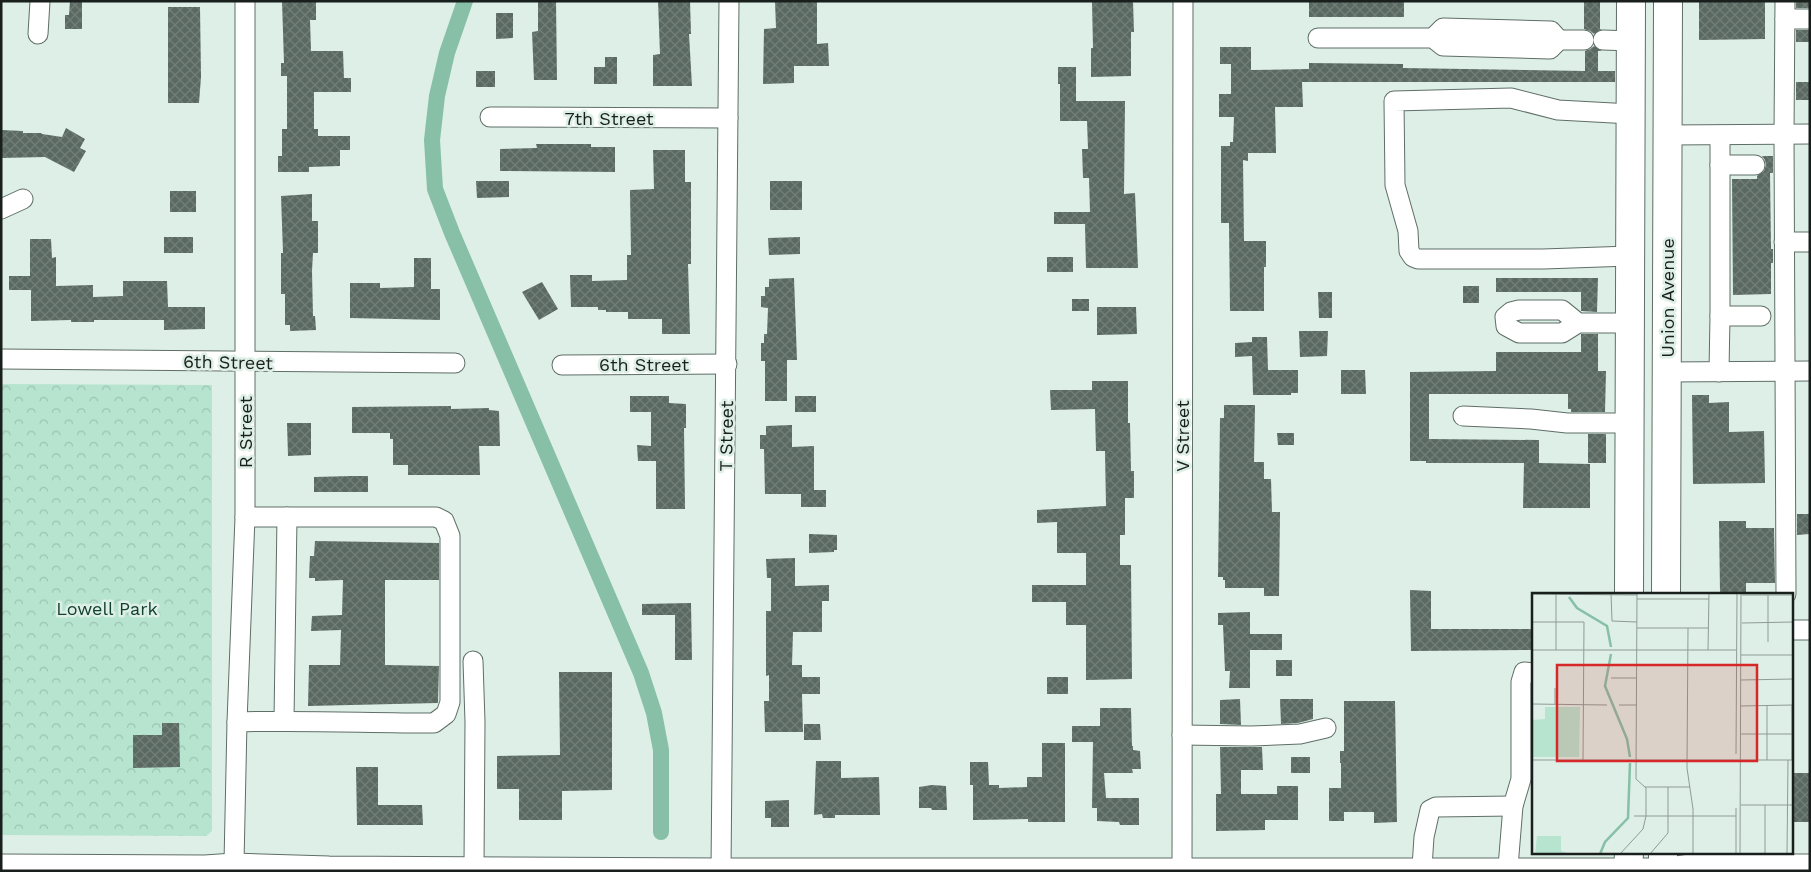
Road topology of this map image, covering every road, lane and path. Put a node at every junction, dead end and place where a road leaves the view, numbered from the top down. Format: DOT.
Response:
graph roads {
  1 [pos="40,1"];
  2 [pos="245,1"];
  3 [pos="728,1"];
  4 [pos="1183,1"];
  5 [pos="1631,1"];
  6 [pos="1651,1"];
  7 [pos="1668,1"];
  8 [pos="1785,10"];
  9 [pos="1810,19"];
  10 [pos="1668,33"];
  11 [pos="38,34"];
  12 [pos="1318,38"];
  13 [pos="1631,41"];
  14 [pos="1631,114"];
  15 [pos="490,117"];
  16 [pos="728,118"];
  17 [pos="1784,134"];
  18 [pos="1810,134"];
  19 [pos="1668,135"];
  20 [pos="1720,135"];
  21 [pos="1720,165"];
  22 [pos="1755,165"];
  23 [pos="23,200"];
  24 [pos="1,209"];
  25 [pos="1784,242"];
  26 [pos="1810,242"];
  27 [pos="1630,256"];
  28 [pos="1720,316"];
  29 [pos="1761,316"];
  30 [pos="1578,322"];
  31 [pos="1630,323"];
  32 [pos="1,359"];
  33 [pos="245,362"];
  34 [pos="455,363"];
  35 [pos="562,364"];
  36 [pos="726,364"];
  37 [pos="1785,371"];
  38 [pos="1810,371"];
  39 [pos="1666,372"];
  40 [pos="1719,372"];
  41 [pos="1463,416"];
  42 [pos="1630,423"];
  43 [pos="245,517"];
  44 [pos="287,517"];
  45 [pos="1629,593"];
  46 [pos="1666,593"];
  47 [pos="1786,593"];
  48 [pos="1794,630"];
  49 [pos="1810,630"];
  50 [pos="473,661"];
  51 [pos="1532,672"];
  52 [pos="284,720"];
  53 [pos="237,722"];
  54 [pos="1326,728"];
  55 [pos="1182,735"];
  56 [pos="1514,806"];
  57 [pos="1747,858"];
  58 [pos="1786,858"];
  59 [pos="234,863"];
  60 [pos="1,864"];
  61 [pos="1628,864"];
  62 [pos="1663,864"];
  63 [pos="1810,864"];
  64 [pos="474,866"];
  65 [pos="1422,867"];
  66 [pos="1508,867"];
  67 [pos="204,868"];
  68 [pos="329,868"];
  69 [pos="397,868"];
  70 [pos="435,869"];
  71 [pos="602,869"];
  72 [pos="721,869"];
  73 [pos="1130,869"];
  74 [pos="1182,869"];
  75 [pos="1560,869"];
  1 -- 11 [label="street"];
  2 -- 33 [label="street, R Street"];
  3 -- 16 [label="street, T Street"];
  4 -- 55 [label="street, V Street"];
  5 -- 13 [label="highway, Union Avenue"];
  6 -- 10 [label="highway"];
  7 -- 10 [label="highway, Union Avenue"];
  8 -- 9 [label="street"];
  8 -- 17 [label="street"];
  10 -- 19 [label="highway, Union Avenue"];
  12 -- 13 [label="street"];
  13 -- 14 [label="highway, Union Avenue"];
  14 -- 27 [label="highway, Union Avenue"];
  14 -- 27 [label="street"];
  15 -- 16 [label="street, 7th Street"];
  16 -- 36 [label="street, T Street"];
  17 -- 18 [label="street"];
  17 -- 20 [label="street"];
  17 -- 25 [label="street"];
  19 -- 20 [label="street"];
  19 -- 39 [label="highway, Union Avenue"];
  20 -- 21 [label="street"];
  21 -- 22 [label="street"];
  21 -- 28 [label="street"];
  23 -- 24 [label="street"];
  25 -- 26 [label="street"];
  25 -- 37 [label="street"];
  27 -- 31 [label="highway, Union Avenue"];
  28 -- 29 [label="street"];
  28 -- 40 [label="street"];
  30 -- 31 [label="street"];
  31 -- 42 [label="highway, Union Avenue"];
  32 -- 33 [label="street, 6th Street"];
  33 -- 34 [label="street, 6th Street"];
  33 -- 43 [label="street, R Street"];
  35 -- 36 [label="street, 6th Street"];
  36 -- 72 [label="street, T Street"];
  37 -- 38 [label="street"];
  37 -- 40 [label="street"];
  37 -- 47 [label="street"];
  39 -- 40 [label="street"];
  39 -- 46 [label="highway, Union Avenue"];
  41 -- 42 [label="street"];
  42 -- 45 [label="highway, Union Avenue"];
  43 -- 44 [label="street"];
  43 -- 53 [label="street, R Street"];
  44 -- 52 [label="street"];
  44 -- 52 [label="street"];
  48 -- 49 [label="street"];
  50 -- 64 [label="street"];
  51 -- 56 [label="street"];
  52 -- 53 [label="street"];
  53 -- 59 [label="street, R Street"];
  54 -- 55 [label="street"];
  55 -- 74 [label="street, V Street"];
  56 -- 65 [label="street"];
  56 -- 66 [label="street"];
  57 -- 58 [label="street"];
  57 -- 62 [label="street"];
  58 -- 63 [label="street"];
  59 -- 67 [label="street"];
  59 -- 68 [label="street"];
  60 -- 67 [label="street"];
  61 -- 62 [label="street"];
  61 -- 75 [label="street"];
  64 -- 70 [label="street"];
  64 -- 71 [label="street"];
  65 -- 66 [label="street"];
  65 -- 74 [label="street"];
  66 -- 75 [label="street"];
  68 -- 69 [label="street"];
  69 -- 70 [label="street"];
  71 -- 72 [label="street"];
  72 -- 73 [label="street"];
  73 -- 74 [label="street"];
}
